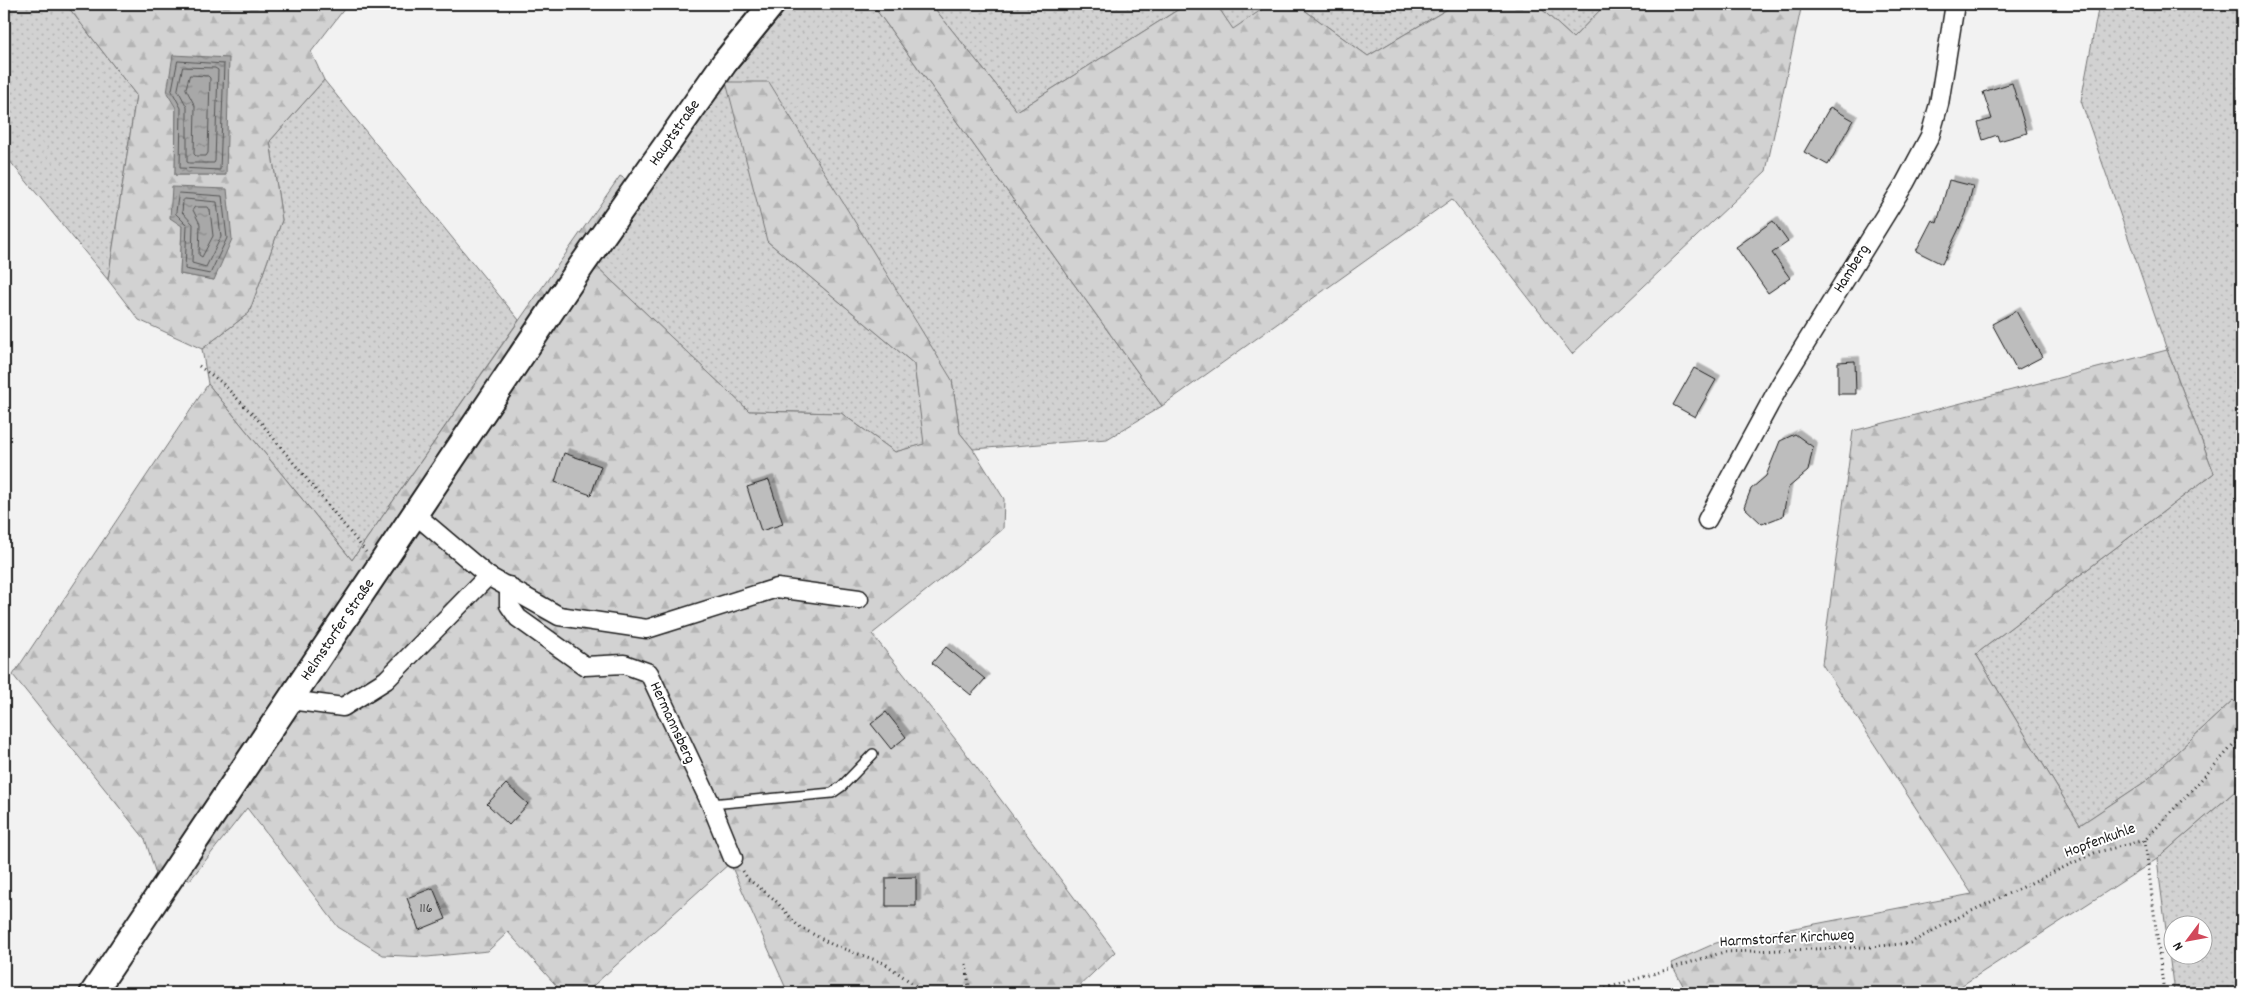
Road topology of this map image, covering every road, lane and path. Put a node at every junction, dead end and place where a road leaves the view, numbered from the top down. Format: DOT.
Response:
graph roads {
  1 [pos="772,4"];
  2 [pos="1955,4"];
  3 [pos="582,265"];
  4 [pos="199,366"];
  5 [pos="416,515"];
  6 [pos="1707,520"];
  7 [pos="380,568"];
  8 [pos="488,576"];
  9 [pos="509,586"];
  10 [pos="858,599"];
  11 [pos="290,700"];
  12 [pos="2242,736"];
  13 [pos="872,754"];
  14 [pos="711,804"];
  15 [pos="2145,840"];
  16 [pos="733,858"];
  17 [pos="1910,944"];
  18 [pos="966,964"];
  19 [pos="93,993"];
  20 [pos="926,993"];
  21 [pos="970,993"];
  22 [pos="1581,993"];
  23 [pos="2164,993"];
  1 -- 3 [label="main road, Hauptstraße"];
  2 -- 6 [label="street, Hamberg"];
  3 -- 5 [label="main road, Helmstorfer Straße"];
  4 -- 7 [label="path"];
  5 -- 7 [label="main road, Helmstorfer Straße"];
  5 -- 8 [label="street"];
  7 -- 11 [label="main road, Helmstorfer Straße"];
  8 -- 9 [label="street"];
  8 -- 11 [label="street"];
  9 -- 10 [label="street"];
  9 -- 14 [label="street, Hermannsberg"];
  11 -- 19 [label="main road, Helmstorfer Straße"];
  12 -- 15 [label="path, Hopfenkuhle"];
  13 -- 14 [label="lane"];
  14 -- 16 [label="street, Hermannsberg"];
  15 -- 17 [label="path, Hopfenkuhle"];
  15 -- 23 [label="path"];
  16 -- 20 [label="path"];
  17 -- 22 [label="path, Harmstorfer Kirchweg"];
  18 -- 21 [label="path"];
}
